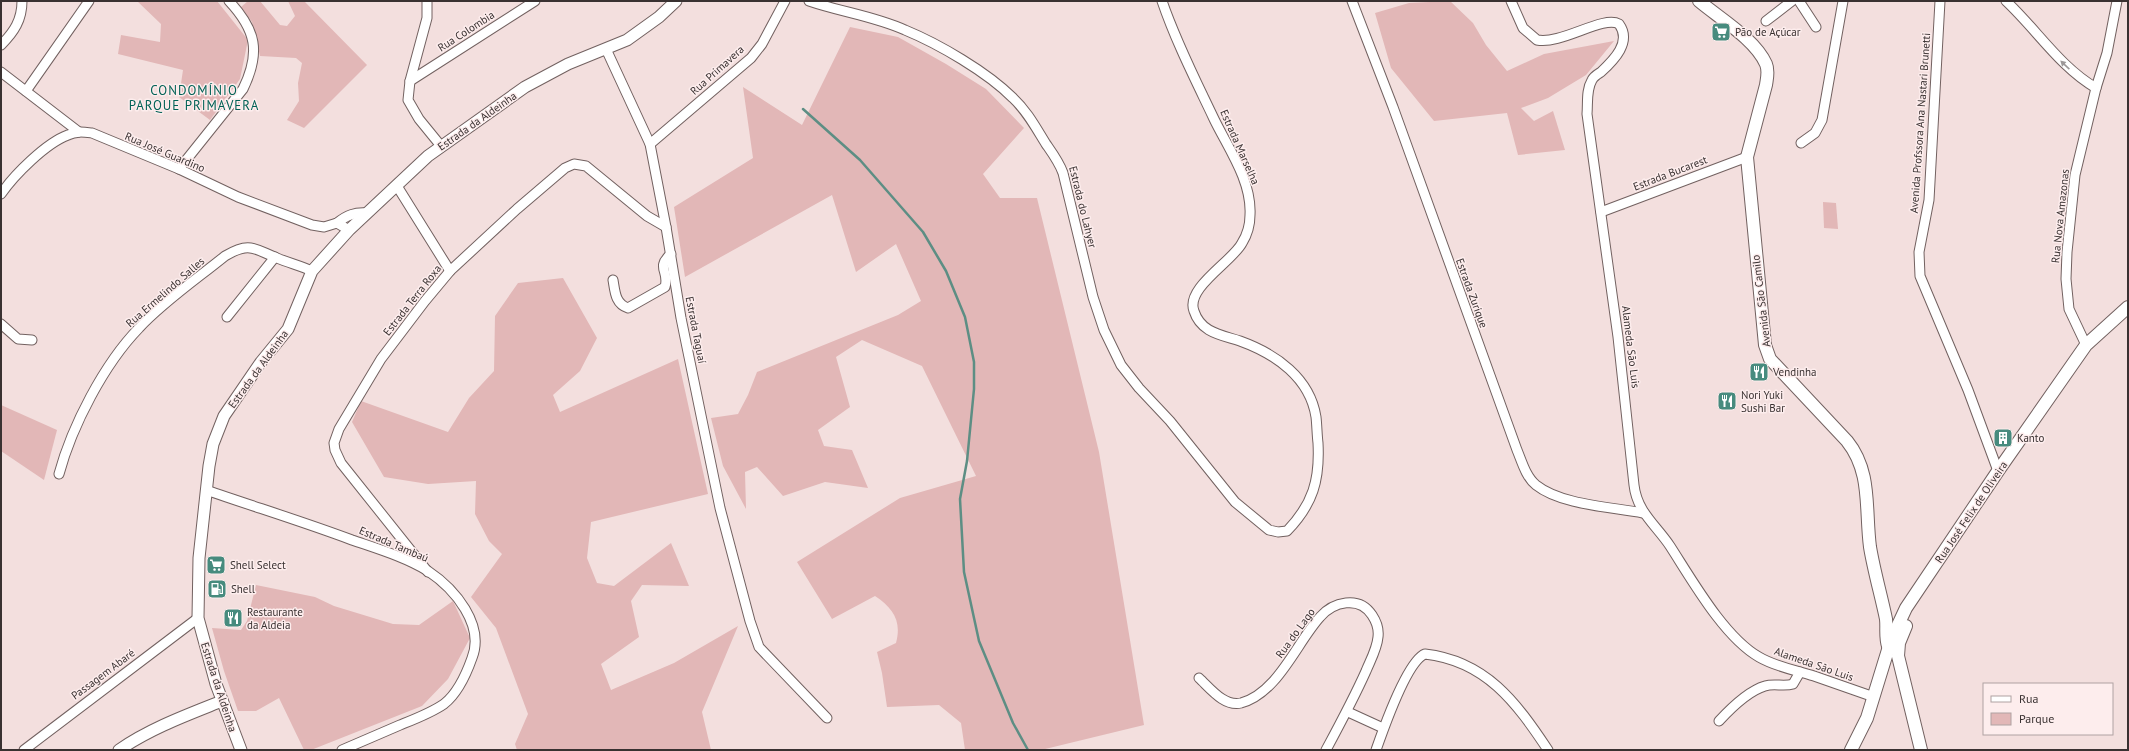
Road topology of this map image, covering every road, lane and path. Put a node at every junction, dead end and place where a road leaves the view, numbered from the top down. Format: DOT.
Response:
graph roads {
  1 [pos="22,1"];
  2 [pos="89,1"];
  3 [pos="229,1"];
  4 [pos="427,1"];
  5 [pos="535,1"];
  6 [pos="676,1"];
  7 [pos="785,1"];
  8 [pos="809,1"];
  9 [pos="1162,1"];
  10 [pos="1352,1"];
  11 [pos="1512,1"];
  12 [pos="1699,1"];
  13 [pos="1792,1"];
  14 [pos="1799,1"];
  15 [pos="1843,1"];
  16 [pos="1940,1"];
  17 [pos="2006,1"];
  18 [pos="2117,1"];
  19 [pos="1766,21"];
  20 [pos="1816,27"];
  21 [pos="1,45"];
  22 [pos="606,49"];
  23 [pos="1,72"];
  24 [pos="410,81"];
  25 [pos="2096,88"];
  26 [pos="26,91"];
  27 [pos="79,132"];
  28 [pos="1801,143"];
  29 [pos="650,144"];
  30 [pos="441,146"];
  31 [pos="1747,157"];
  32 [pos="179,169"];
  33 [pos="397,186"];
  34 [pos="1,194"];
  35 [pos="1601,212"];
  36 [pos="367,213"];
  37 [pos="337,223"];
  38 [pos="666,227"];
  39 [pos="349,230"];
  40 [pos="671,254"];
  41 [pos="275,257"];
  42 [pos="312,271"];
  43 [pos="450,271"];
  44 [pos="613,280"];
  45 [pos="2128,307"];
  46 [pos="227,317"];
  47 [pos="1,324"];
  48 [pos="32,340"];
  49 [pos="2086,345"];
  50 [pos="1998,471"];
  51 [pos="59,474"];
  52 [pos="206,490"];
  53 [pos="1643,513"];
  54 [pos="1287,531"];
  55 [pos="428,572"];
  56 [pos="198,618"];
  57 [pos="1886,621"];
  58 [pos="1897,634"];
  59 [pos="1893,648"];
  60 [pos="1800,672"];
  61 [pos="1199,678"];
  62 [pos="1874,697"];
  63 [pos="222,700"];
  64 [pos="1348,712"];
  65 [pos="827,718"];
  66 [pos="1719,721"];
  67 [pos="1383,728"];
  68 [pos="24,750"];
  69 [pos="119,750"];
  70 [pos="241,750"];
  71 [pos="342,750"];
  72 [pos="1326,750"];
  73 [pos="1376,750"];
  74 [pos="1548,750"];
  75 [pos="1852,750"];
  76 [pos="1920,750"];
  1 -- 21 [label="street"];
  2 -- 26 [label="street"];
  3 -- 32 [label="street"];
  4 -- 24 [label="street"];
  5 -- 24 [label="street, Rua Colombia"];
  6 -- 22 [label="street, Estrada da Aldeinha"];
  7 -- 29 [label="street, Rua Primavera"];
  8 -- 54 [label="street, Estrada do Lahyer"];
  9 -- 54 [label="street, Estrada Marselha"];
  10 -- 53 [label="street, Estrada Zurique"];
  11 -- 35 [label="street, Alameda São Luis"];
  12 -- 31 [label="main road, Avenida São Camilo"];
  13 -- 19 [label="street"];
  14 -- 20 [label="street"];
  15 -- 28 [label="street"];
  16 -- 50 [label="street, Avenida Profssora Ana Nastari Brunetti"];
  25 -- 17 [label="street, one-way"];
  18 -- 25 [label="street, Rua Nova Amazonas"];
  22 -- 29 [label="street, Estrada Taguaí"];
  22 -- 30 [label="street, Estrada da Aldeinha"];
  23 -- 26 [label="street"];
  24 -- 30 [label="street"];
  25 -- 49 [label="street, Rua Nova Amazonas"];
  26 -- 27 [label="street"];
  27 -- 32 [label="street, Rua José Guardino"];
  27 -- 34 [label="street"];
  29 -- 38 [label="street, Estrada Taguaí"];
  30 -- 33 [label="street, Estrada da Aldeinha"];
  31 -- 35 [label="street, Estrada Bucarest"];
  31 -- 57 [label="main road, Avenida São Camilo"];
  32 -- 37 [label="street, Rua José Guardino"];
  33 -- 36 [label="street, Estrada da Aldeinha"];
  33 -- 43 [label="street"];
  35 -- 53 [label="street, Alameda São Luis"];
  36 -- 37 [label="street"];
  36 -- 39 [label="street, Estrada da Aldeinha"];
  37 -- 39 [label="street"];
  38 -- 40 [label="street, Estrada Taguaí"];
  38 -- 43 [label="street, Estrada Terra Roxa"];
  39 -- 42 [label="street, Estrada da Aldeinha"];
  40 -- 44 [label="street"];
  40 -- 65 [label="street, Estrada Taguaí"];
  41 -- 42 [label="street, Rua Ermelindo Salles"];
  41 -- 46 [label="street"];
  41 -- 51 [label="street, Rua Ermelindo Salles"];
  42 -- 52 [label="street, Estrada da Aldeinha"];
  43 -- 55 [label="street, Estrada Terra Roxa"];
  45 -- 49 [label="main road, Rua José Felix de Oliveira"];
  47 -- 48 [label="street"];
  49 -- 50 [label="main road, Rua José Felix de Oliveira"];
  50 -- 58 [label="main road, Rua José Felix de Oliveira"];
  52 -- 55 [label="street, Estrada Tambaú"];
  52 -- 56 [label="street, Estrada da Aldeinha"];
  53 -- 60 [label="street, Alameda São Luis"];
  55 -- 71 [label="street, Estrada Tambaú"];
  56 -- 63 [label="street, Estrada da Aldeinha"];
  56 -- 68 [label="street, Passagem Abaré"];
  57 -- 58 [label="main road, Avenida São Camilo"];
  57 -- 59 [label="main road, Avenida São Camilo"];
  58 -- 59 [label="main road, Rua José Felix de Oliveira"];
  59 -- 62 [label="main road, Rua José Felix de Oliveira"];
  59 -- 76 [label="main road, Avenida São Camilo"];
  60 -- 62 [label="street, Alameda São Luis"];
  60 -- 66 [label="street"];
  61 -- 64 [label="street, Rua do Lago"];
  62 -- 75 [label="main road, Rua José Felix de Oliveira"];
  63 -- 69 [label="street"];
  63 -- 70 [label="street, Estrada da Aldeinha"];
  64 -- 67 [label="street"];
  64 -- 72 [label="street, Rua do Lago"];
  67 -- 73 [label="street"];
  67 -- 74 [label="street"];
}
